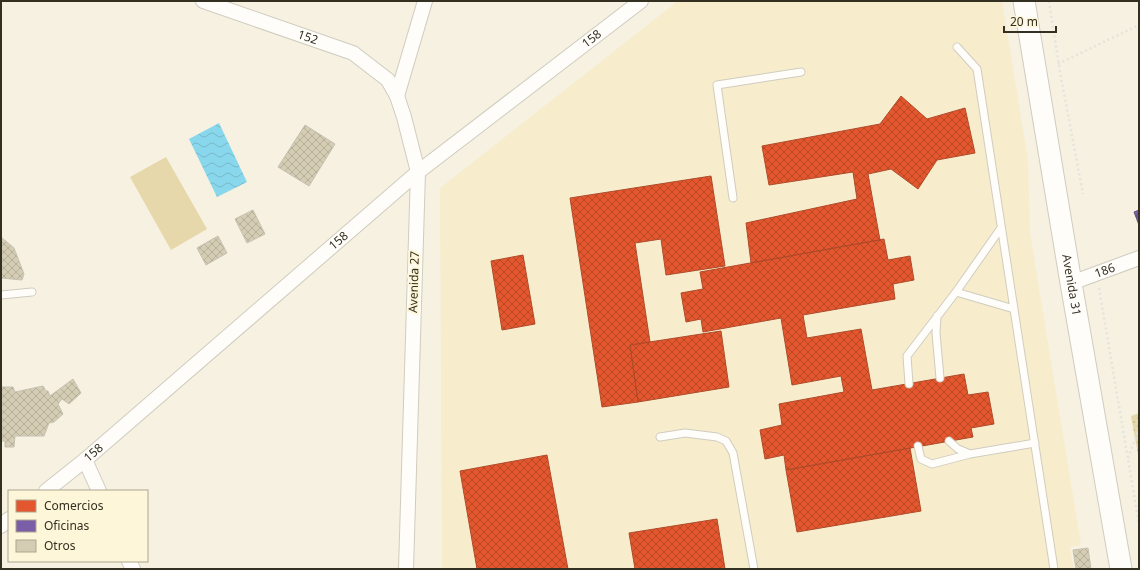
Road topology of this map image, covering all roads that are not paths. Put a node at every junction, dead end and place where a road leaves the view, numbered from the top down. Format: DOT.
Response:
graph roads {
  1 [pos="203,1"];
  2 [pos="426,1"];
  3 [pos="641,1"];
  4 [pos="1024,1"];
  5 [pos="957,47"];
  6 [pos="801,72"];
  7 [pos="397,96"];
  8 [pos="418,172"];
  9 [pos="732,198"];
  10 [pos="1002,228"];
  11 [pos="1139,258"];
  12 [pos="1071,283"];
  13 [pos="32,292"];
  14 [pos="956,292"];
  15 [pos="1,295"];
  16 [pos="1014,309"];
  17 [pos="937,316"];
  18 [pos="940,378"];
  19 [pos="909,384"];
  20 [pos="660,437"];
  21 [pos="949,441"];
  22 [pos="1035,443"];
  23 [pos="918,446"];
  24 [pos="970,454"];
  25 [pos="85,460"];
  26 [pos="47,490"];
  27 [pos="99,490"];
  28 [pos="406,569"];
  29 [pos="754,569"];
  30 [pos="1054,569"];
  31 [pos="1121,569"];
  1 -- 7 [label="street, 152"];
  2 -- 7 [label="street"];
  3 -- 8 [label="street, 158"];
  4 -- 12 [label="main road, Avenida 31"];
  5 -- 10 [label="lane"];
  6 -- 9 [label="lane"];
  7 -- 8 [label="street, Avenida 27"];
  8 -- 25 [label="street, 158"];
  8 -- 28 [label="street, Avenida 27"];
  10 -- 14 [label="lane"];
  10 -- 16 [label="lane"];
  11 -- 12 [label="street, 186"];
  12 -- 31 [label="main road, Avenida 31"];
  13 -- 15 [label="lane"];
  14 -- 16 [label="lane"];
  14 -- 17 [label="lane"];
  16 -- 22 [label="lane"];
  17 -- 18 [label="lane"];
  17 -- 19 [label="lane"];
  20 -- 29 [label="lane"];
  21 -- 24 [label="lane"];
  22 -- 24 [label="lane"];
  22 -- 30 [label="lane"];
  23 -- 24 [label="lane"];
  25 -- 26 [label="street, 158"];
  25 -- 27 [label="street"];
}
